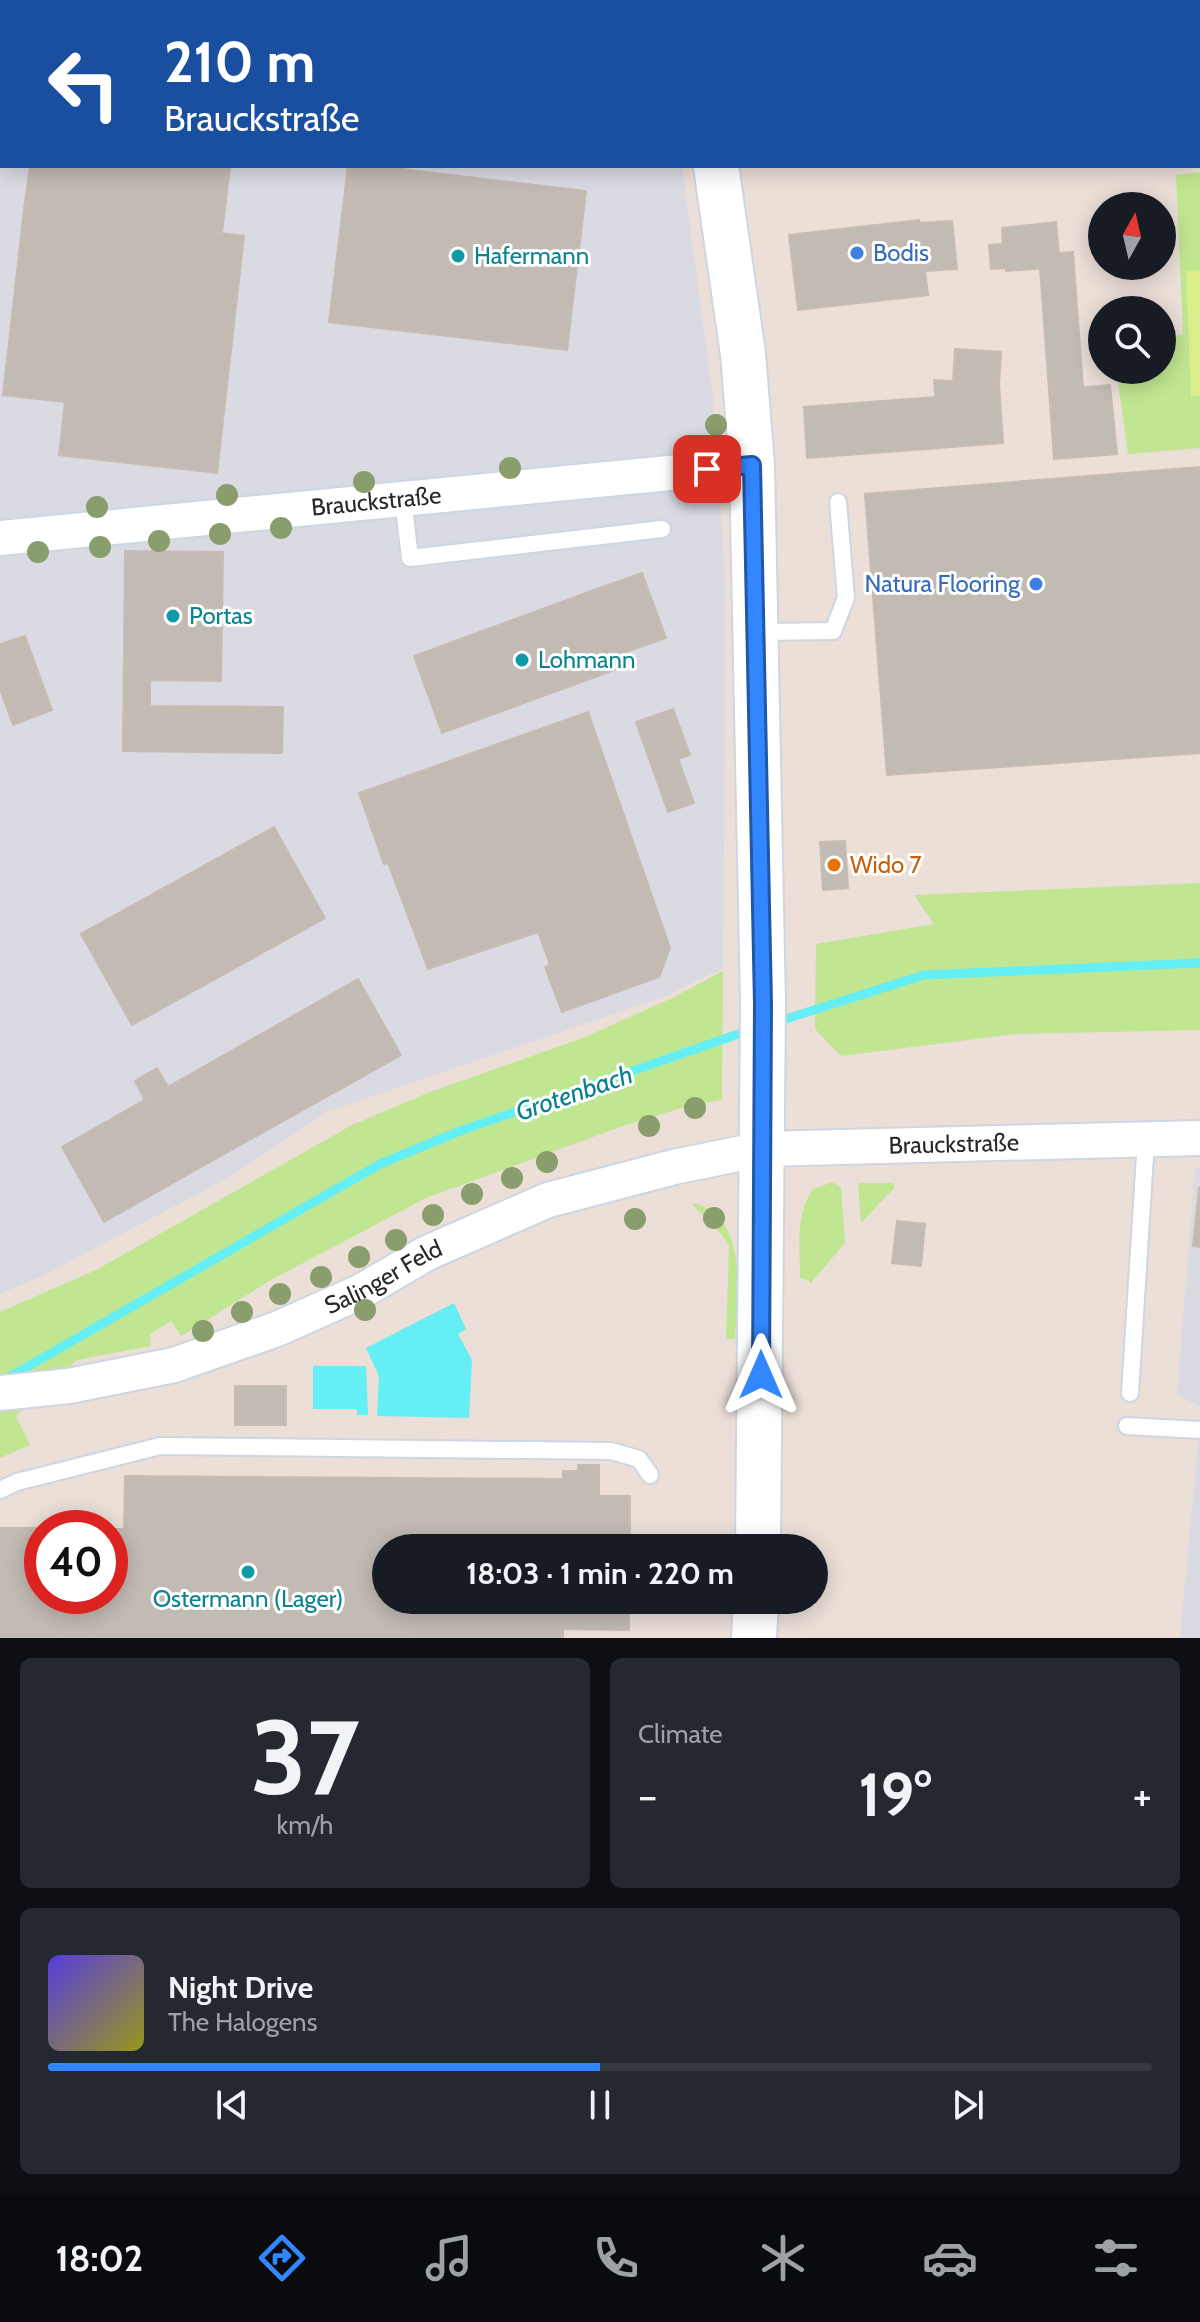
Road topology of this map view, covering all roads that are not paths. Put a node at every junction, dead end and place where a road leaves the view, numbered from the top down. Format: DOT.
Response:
graph roads {
  1 [pos="716,168"];
  2 [pos="752,465"];
  3 [pos="403,499"];
  4 [pos="838,502"];
  5 [pos="662,529"];
  6 [pos="0,538"];
  7 [pos="757,632"];
  8 [pos="1200,1138"];
  9 [pos="1146,1140"];
  10 [pos="762,1149"];
  11 [pos="0,1393"];
  12 [pos="1130,1393"];
  13 [pos="1127,1426"];
  14 [pos="1200,1430"];
  15 [pos="650,1475"];
  16 [pos="0,1490"];
  17 [pos="759,1534"];
  18 [pos="755,1614"];
  19 [pos="754,1638"];
  1 -- 2 [label="street"];
  2 -- 3 [label="street, Brauckstraße"];
  2 -- 7 [label="street"];
  3 -- 5 [label="lane"];
  3 -- 6 [label="street, Brauckstraße"];
  4 -- 7 [label="lane"];
  7 -- 10 [label="street"];
  8 -- 9 [label="street, Brauckstraße"];
  9 -- 10 [label="street, Brauckstraße"];
  9 -- 12 [label="lane"];
  10 -- 11 [label="street, Salinger Feld"];
  10 -- 17 [label="street"];
  13 -- 14 [label="lane"];
  15 -- 16 [label="lane"];
  18 -- 19 [label="street"];
}
